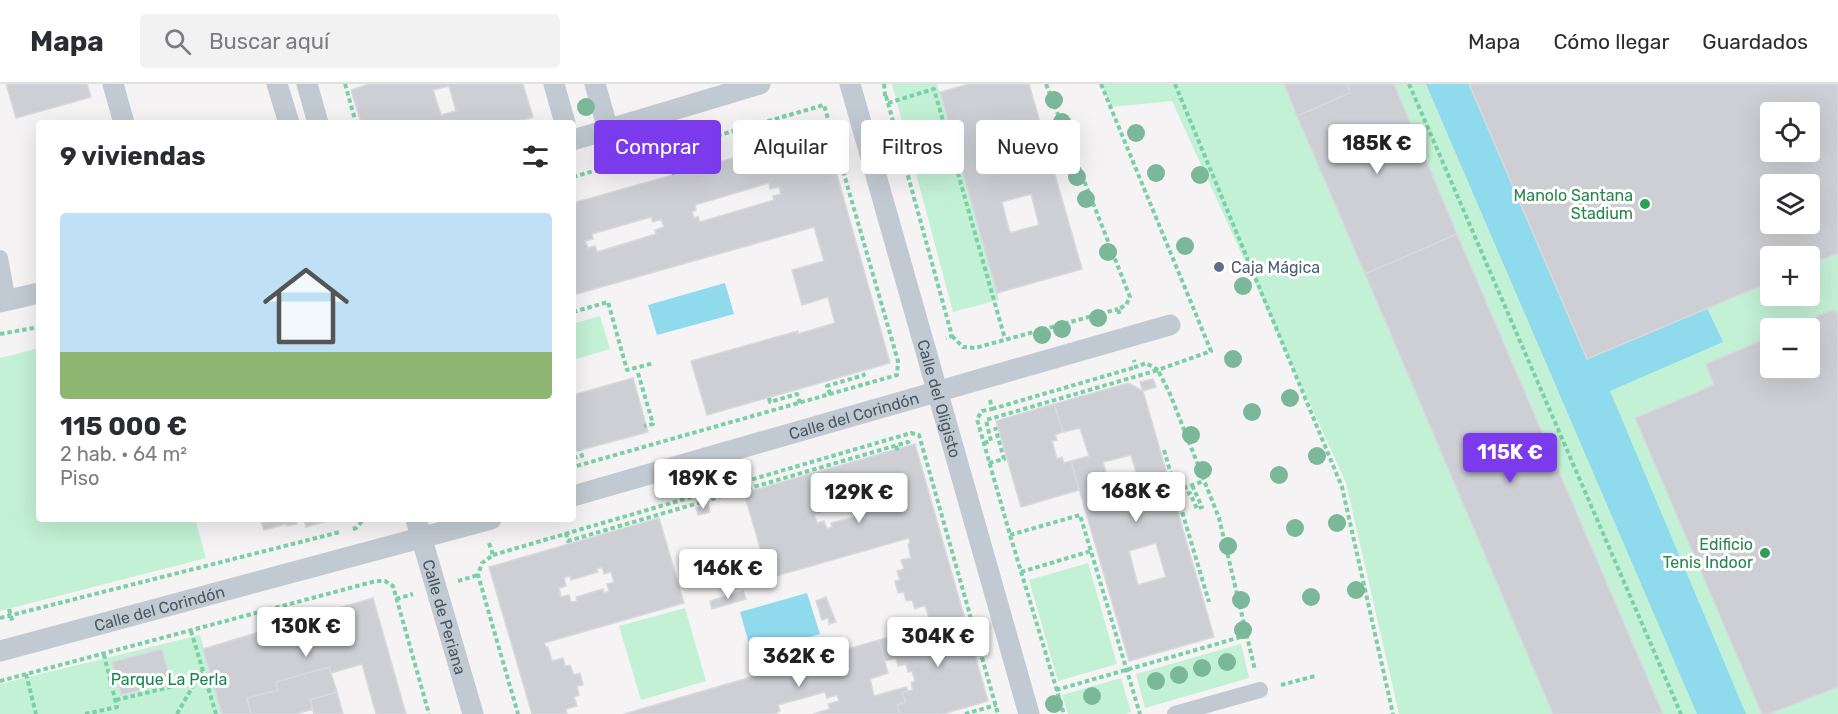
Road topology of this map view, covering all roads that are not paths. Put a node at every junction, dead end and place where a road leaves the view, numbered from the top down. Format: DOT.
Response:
graph roads {
  1 [pos="113,84"];
  2 [pos="277,84"];
  3 [pos="307,84"];
  4 [pos="554,84"];
  5 [pos="596,84"];
  6 [pos="760,84"];
  7 [pos="850,84"];
  8 [pos="123,120"];
  9 [pos="288,120"];
  10 [pos="317,120"];
  11 [pos="564,120"];
  12 [pos="605,120"];
  13 [pos="641,120"];
  14 [pos="594,134"];
  15 [pos="576,139"];
  16 [pos="0,258"];
  17 [pos="36,294"];
  18 [pos="4,301"];
  19 [pos="1170,325"];
  20 [pos="939,391"];
  21 [pos="576,495"];
  22 [pos="472,522"];
  23 [pos="419,529"];
  24 [pos="0,651"];
  25 [pos="1260,690"];
  26 [pos="473,714"];
  27 [pos="1029,714"];
  28 [pos="1175,714"];
  1 -- 8 [label="street"];
  2 -- 9 [label="street"];
  3 -- 10 [label="street"];
  4 -- 11 [label="street"];
  5 -- 12 [label="street"];
  6 -- 13 [label="street"];
  7 -- 20 [label="street, Calle del Oligisto"];
  14 -- 15 [label="street"];
  16 -- 18 [label="street"];
  17 -- 18 [label="street"];
  19 -- 20 [label="street, Calle del Corindón"];
  20 -- 21 [label="street, Calle del Corindón"];
  20 -- 27 [label="street, Calle del Oligisto"];
  22 -- 23 [label="street, Calle del Corindón"];
  23 -- 24 [label="street, Calle del Corindón"];
  23 -- 26 [label="street, Calle de Periana"];
  25 -- 28 [label="street"];
}
